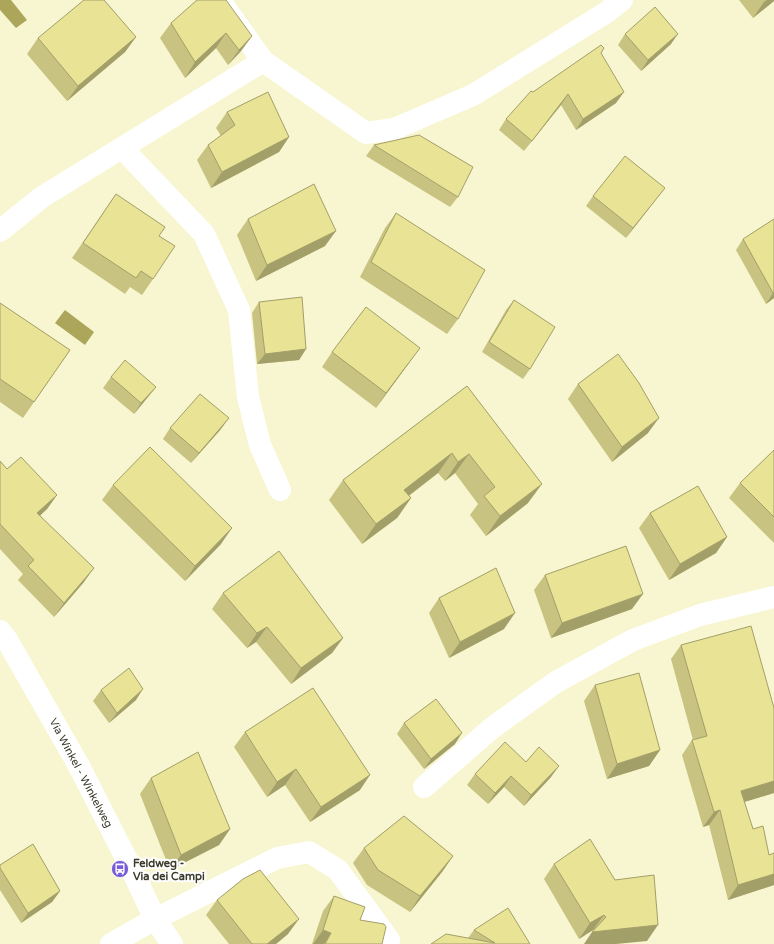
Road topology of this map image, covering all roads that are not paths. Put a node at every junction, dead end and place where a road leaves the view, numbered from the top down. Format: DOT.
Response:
graph roads {
  1 [pos="218,0"];
  2 [pos="622,0"];
  3 [pos="263,61"];
  4 [pos="122,148"];
  5 [pos="0,231"];
  6 [pos="280,490"];
  7 [pos="774,597"];
  8 [pos="0,631"];
  9 [pos="424,787"];
  10 [pos="155,919"];
  11 [pos="389,940"];
  12 [pos="110,944"];
  13 [pos="172,944"];
  1 -- 3 [label="street"];
  2 -- 3 [label="street"];
  3 -- 4 [label="street"];
  4 -- 5 [label="street"];
  4 -- 6 [label="street"];
  7 -- 9 [label="street"];
  8 -- 10 [label="street, Via Winkel - Winkelweg"];
  10 -- 11 [label="street"];
  10 -- 12 [label="street"];
  10 -- 13 [label="street, Via Winkel - Winkelweg"];
}
